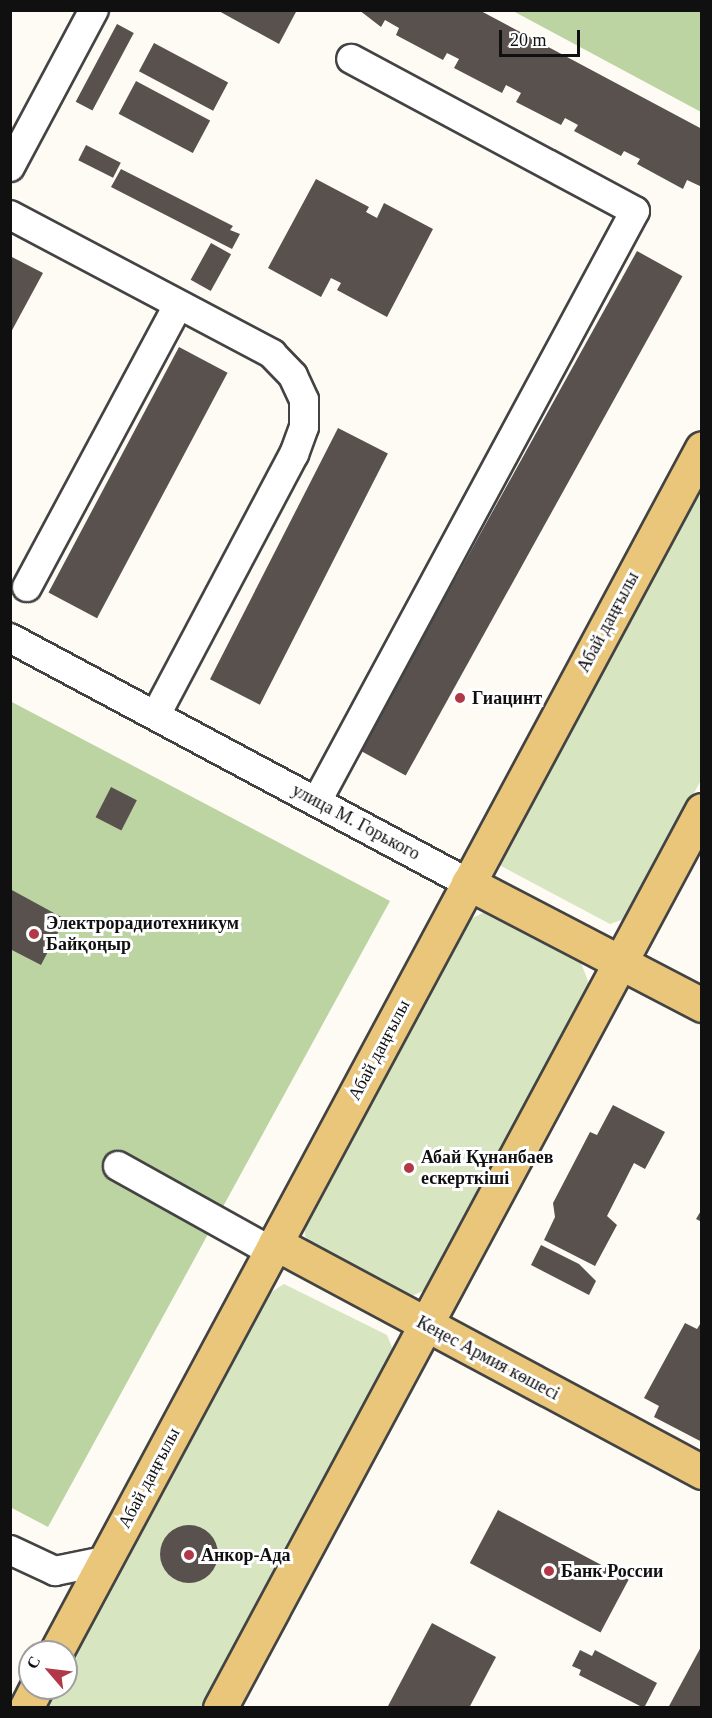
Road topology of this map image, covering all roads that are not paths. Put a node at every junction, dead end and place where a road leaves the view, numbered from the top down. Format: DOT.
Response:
graph roads {
  1 [pos="94,10"];
  2 [pos="351,59"];
  3 [pos="10,167"];
  4 [pos="10,215"];
  5 [pos="178,305"];
  6 [pos="702,448"];
  7 [pos="27,587"];
  8 [pos="10,638"];
  9 [pos="156,716"];
  10 [pos="317,801"];
  11 [pos="702,810"];
  12 [pos="468,883"];
  13 [pos="621,961"];
  14 [pos="702,1005"];
  15 [pos="118,1166"];
  16 [pos="273,1247"];
  17 [pos="427,1325"];
  18 [pos="702,1472"];
  19 [pos="10,1550"];
  20 [pos="104,1561"];
  21 [pos="62,1640"];
  22 [pos="220,1707"];
  1 -- 3 [label="street"];
  2 -- 10 [label="street"];
  4 -- 5 [label="street"];
  5 -- 7 [label="street"];
  5 -- 9 [label="street"];
  6 -- 12 [label="main road, Абай даңғылы"];
  8 -- 9 [label="street, улица М. Горького"];
  9 -- 10 [label="street, улица М. Горького"];
  10 -- 12 [label="street, улица М. Горького"];
  11 -- 13 [label="main road"];
  12 -- 13 [label="main road, улица М. Горького"];
  12 -- 16 [label="main road, Абай даңғылы"];
  13 -- 14 [label="main road, улица М. Горького"];
  13 -- 17 [label="main road"];
  15 -- 16 [label="street"];
  16 -- 17 [label="main road, Кеңес Армия көшесі"];
  16 -- 20 [label="main road, Абай даңғылы"];
  17 -- 18 [label="main road, Кеңес Армия көшесі"];
  17 -- 22 [label="main road"];
  19 -- 20 [label="street"];
  20 -- 21 [label="main road, Абай даңғылы"];
}
